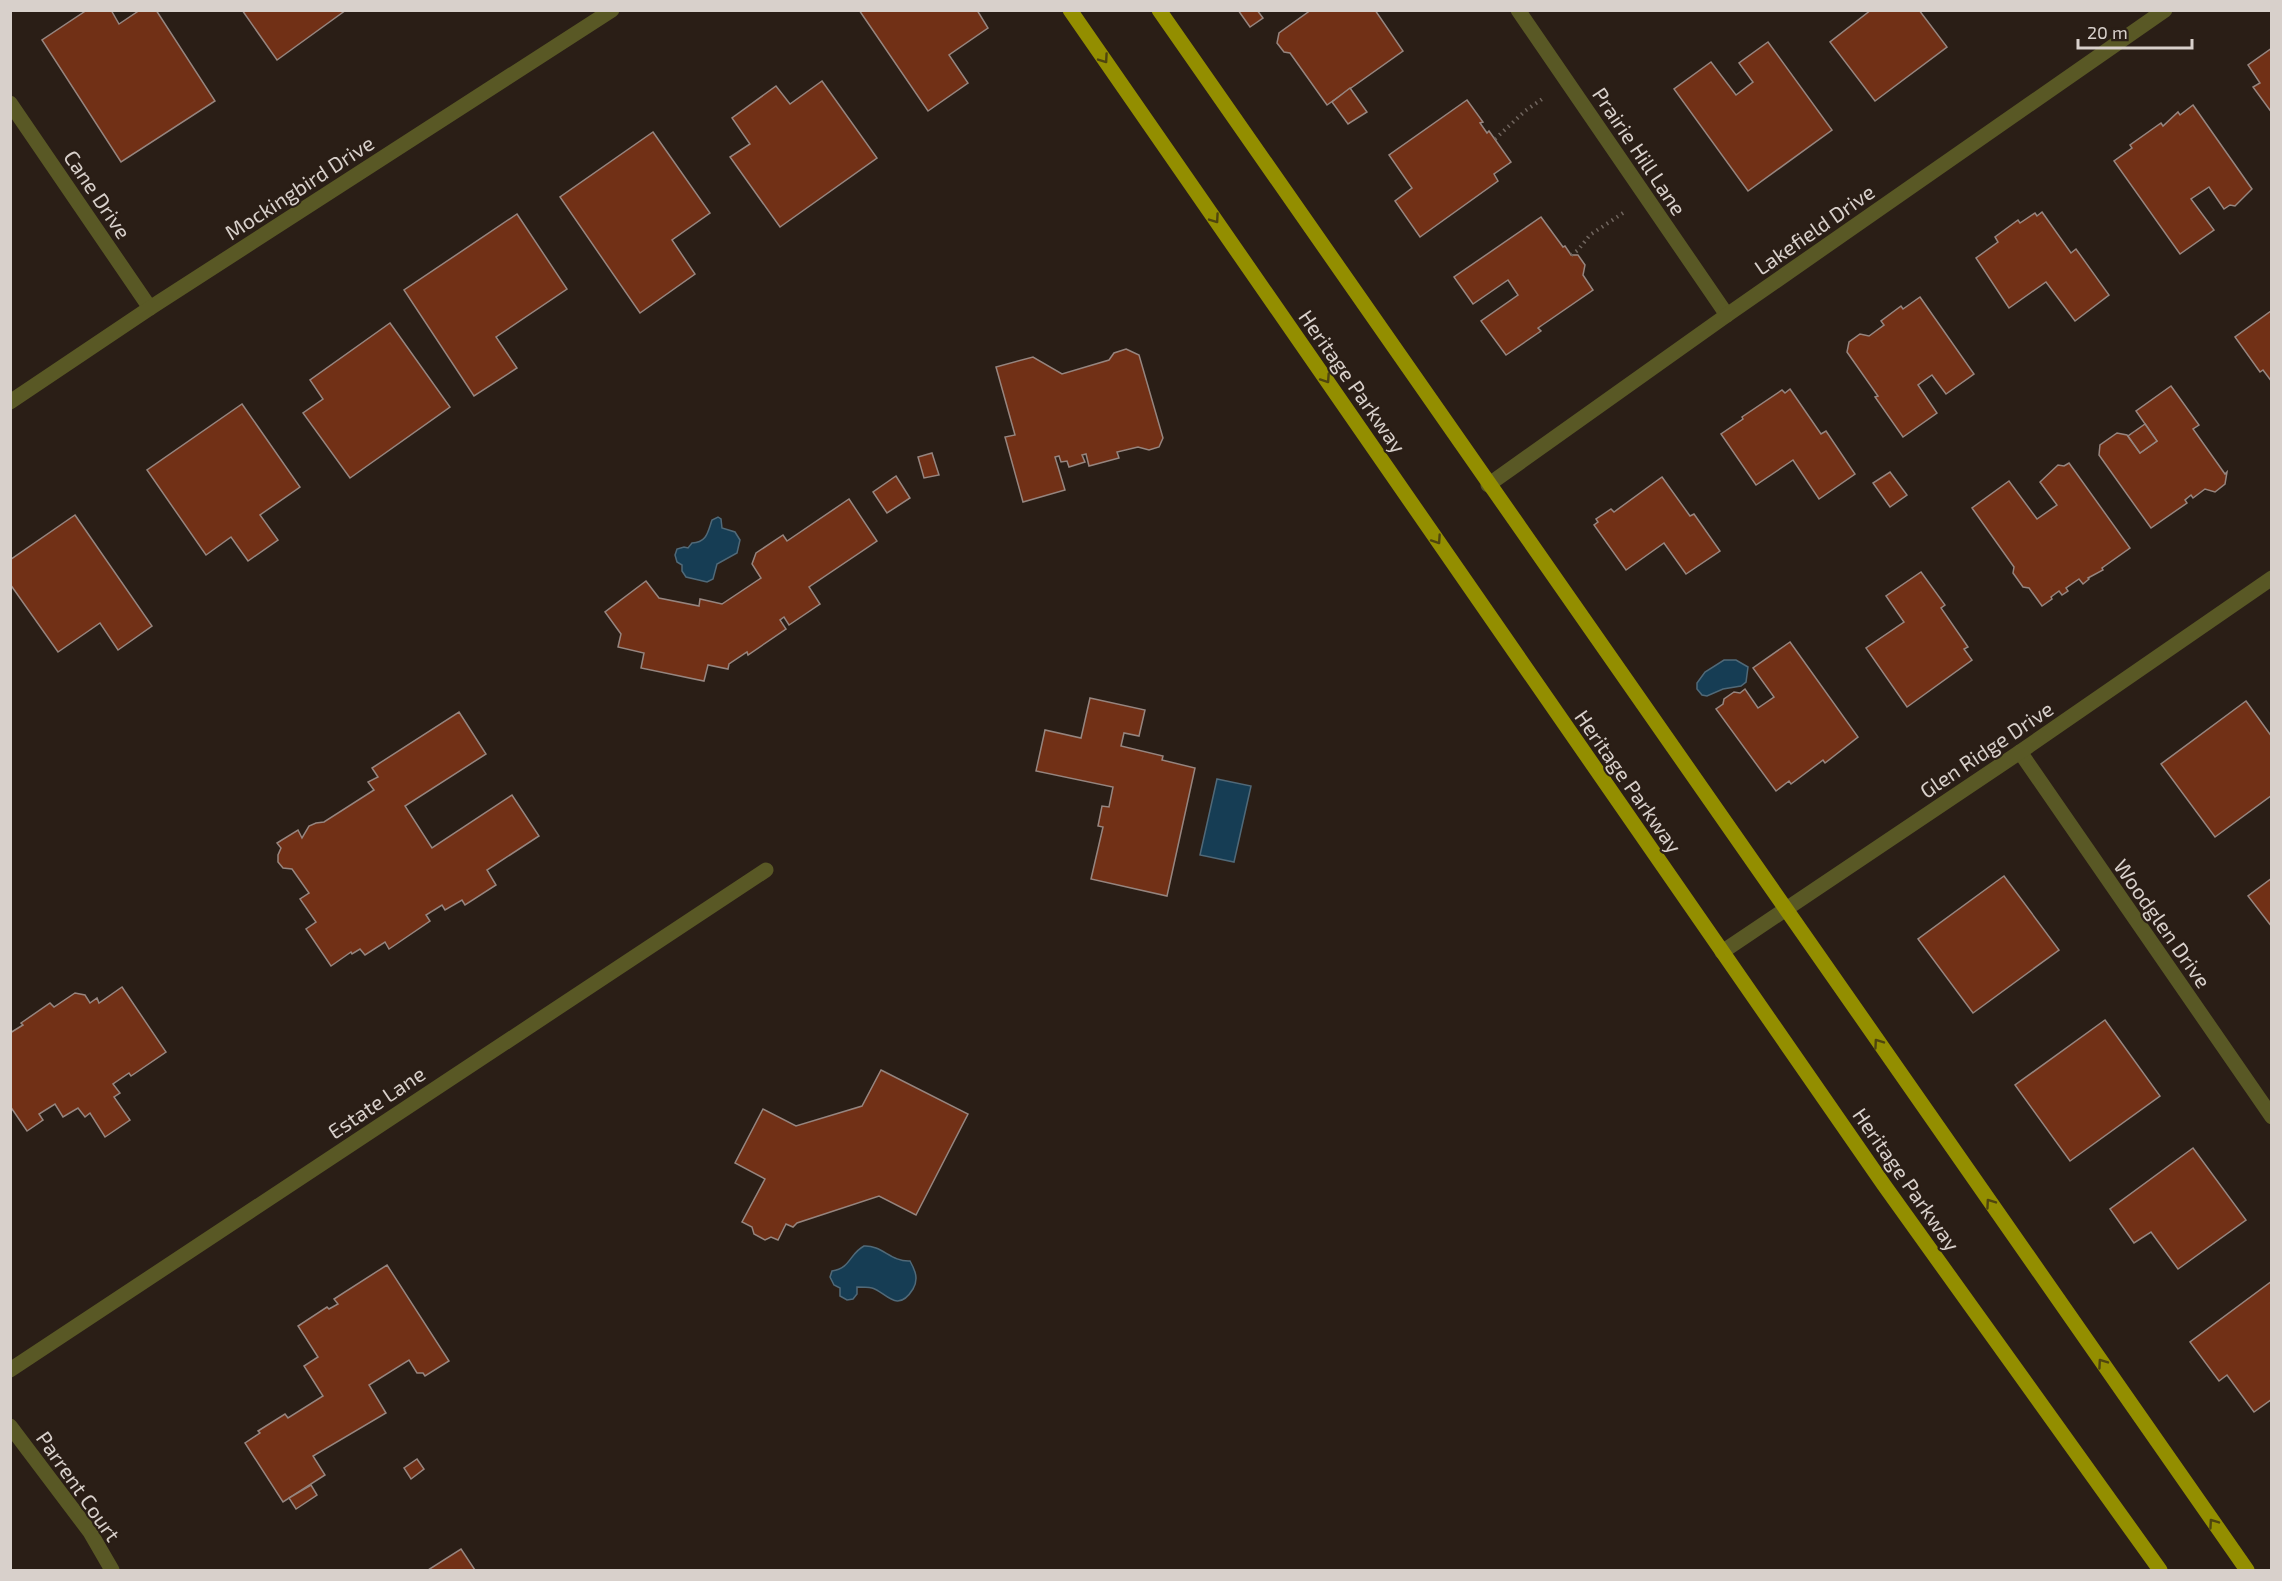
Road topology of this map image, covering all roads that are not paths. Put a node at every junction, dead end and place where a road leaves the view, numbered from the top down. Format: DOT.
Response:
graph roads {
  1 [pos="612,10"];
  2 [pos="1070,10"];
  3 [pos="1159,10"];
  4 [pos="1518,10"];
  5 [pos="2165,10"];
  6 [pos="10,103"];
  7 [pos="150,308"];
  8 [pos="1727,315"];
  9 [pos="10,402"];
  10 [pos="1488,485"];
  11 [pos="2271,578"];
  12 [pos="2020,752"];
  13 [pos="766,870"];
  14 [pos="1786,910"];
  15 [pos="1722,952"];
  16 [pos="2271,1117"];
  17 [pos="10,1370"];
  18 [pos="10,1426"];
  19 [pos="112,1570"];
  20 [pos="2160,1570"];
  21 [pos="2247,1570"];
  1 -- 7 [label="street, Mockingbird Drive"];
  2 -- 15 [label="main road, Heritage Parkway, one-way"];
  3 -- 10 [label="main road"];
  4 -- 8 [label="street, Prairie Hill Lane"];
  5 -- 8 [label="street, Lakefield Drive"];
  6 -- 7 [label="street, Cane Drive"];
  7 -- 9 [label="street, Mockingbird Drive"];
  8 -- 10 [label="street, Lakefield Drive"];
  10 -- 14 [label="main road"];
  11 -- 12 [label="street, Glen Ridge Drive"];
  12 -- 14 [label="street, Glen Ridge Drive"];
  12 -- 16 [label="street, Woodglen Drive"];
  13 -- 17 [label="street, Estate Lane"];
  14 -- 15 [label="street, Glen Ridge Drive"];
  21 -- 14 [label="main road, one-way"];
  15 -- 20 [label="main road, Heritage Parkway"];
  18 -- 19 [label="street, Parrent Court"];
}
